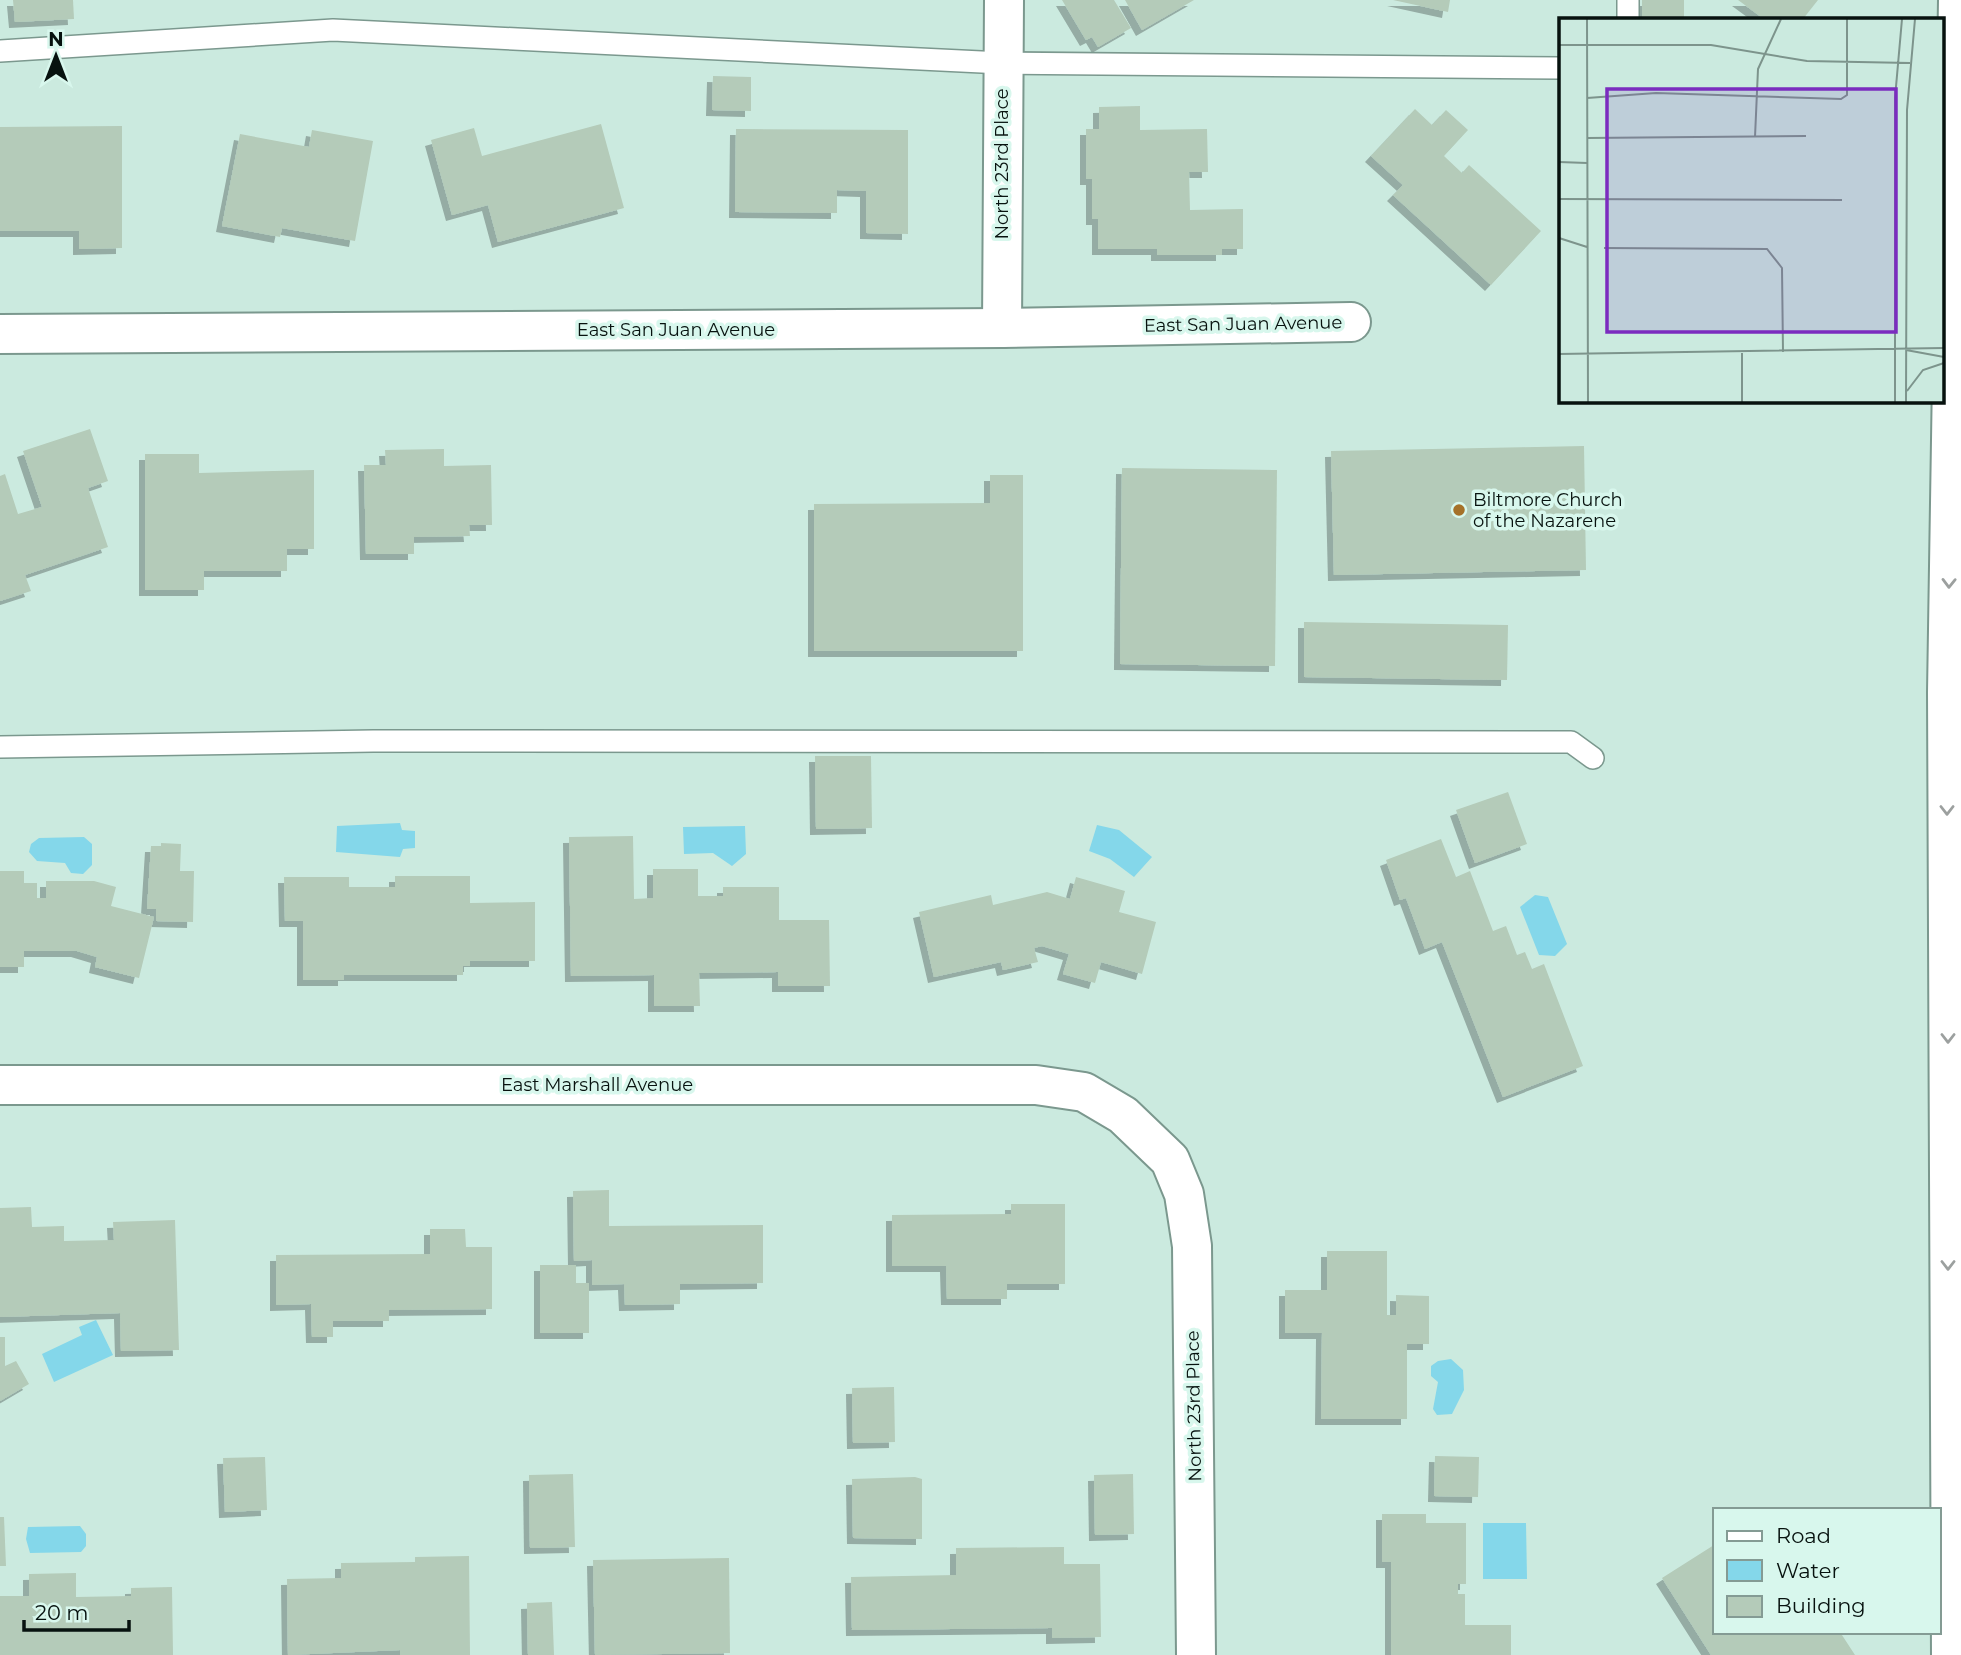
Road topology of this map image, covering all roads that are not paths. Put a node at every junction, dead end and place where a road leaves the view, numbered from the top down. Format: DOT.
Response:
graph roads {
  1 [pos="1004,0"];
  2 [pos="1628,0"];
  3 [pos="1958,0"];
  4 [pos="1628,18"];
  5 [pos="0,51"];
  6 [pos="1002,63"];
  7 [pos="1559,68"];
  8 [pos="1351,322"];
  9 [pos="1002,328"];
  10 [pos="0,334"];
  11 [pos="1954,692"];
  12 [pos="0,747"];
  13 [pos="1593,758"];
  14 [pos="0,1085"];
  15 [pos="1170,1160"];
  16 [pos="1196,1655"];
  17 [pos="1951,1655"];
  1 -- 6 [label="street, North 23rd Place"];
  2 -- 4 [label="lane"];
  3 -- 11 [label="street, one-way"];
  5 -- 6 [label="lane"];
  6 -- 7 [label="lane"];
  6 -- 9 [label="street, North 23rd Place"];
  8 -- 9 [label="street, East San Juan Avenue"];
  9 -- 10 [label="street, East San Juan Avenue"];
  11 -- 17 [label="street, one-way"];
  12 -- 13 [label="lane"];
  14 -- 15 [label="street, East Marshall Avenue"];
  15 -- 16 [label="street, North 23rd Place"];
}
